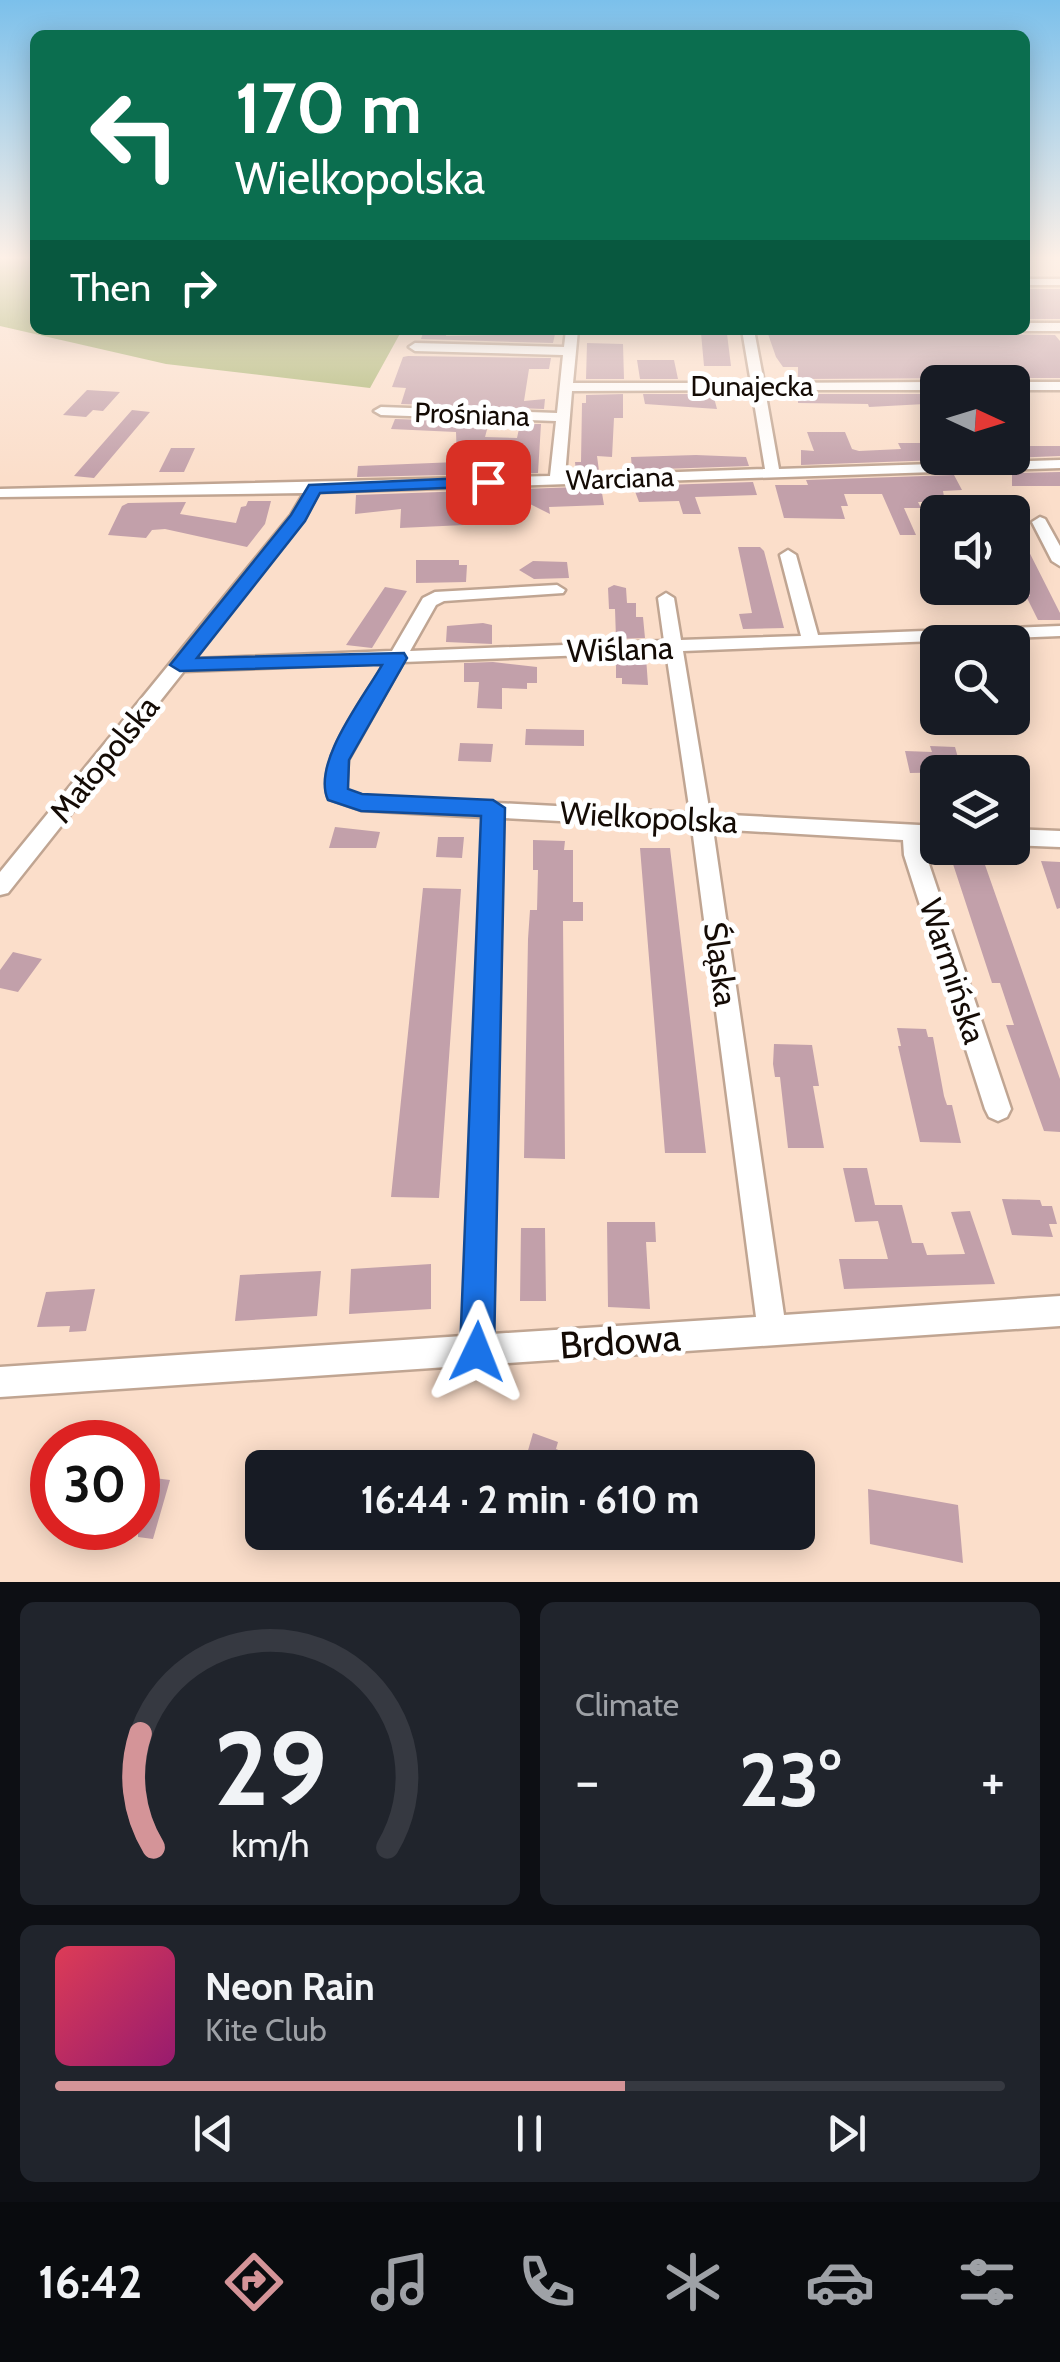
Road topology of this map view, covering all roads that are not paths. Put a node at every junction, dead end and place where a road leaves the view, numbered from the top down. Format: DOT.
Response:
graph roads {
  1 [pos="572,335"];
  2 [pos="749,335"];
  3 [pos="415,347"];
  4 [pos="570,351"];
  5 [pos="566,386"];
  6 [pos="758,386"];
  7 [pos="920,386"];
  8 [pos="1030,386"];
  9 [pos="1060,386"];
  10 [pos="381,411"];
  11 [pos="564,418"];
  12 [pos="1060,464"];
  13 [pos="773,473"];
  14 [pos="557,480"];
  15 [pos="314,488"];
  16 [pos="0,493"];
  17 [pos="1040,522"];
  18 [pos="788,555"];
  19 [pos="1060,562"];
  20 [pos="557,590"];
  21 [pos="666,598"];
  22 [pos="1060,630"];
  23 [pos="1030,631"];
  24 [pos="920,636"];
  25 [pos="811,640"];
  26 [pos="672,646"];
  27 [pos="396,658"];
  28 [pos="180,665"];
  29 [pos="493,808"];
  30 [pos="701,819"];
  31 [pos="912,832"];
  32 [pos="920,833"];
  33 [pos="1030,838"];
  34 [pos="1060,839"];
  35 [pos="0,886"];
  36 [pos="998,1109"];
  37 [pos="1060,1311"];
  38 [pos="772,1330"];
  39 [pos="477,1352"];
  40 [pos="0,1382"];
  1 -- 4 [label="street, Prośniana"];
  2 -- 6 [label="street"];
  3 -- 4 [label="street, Prośniana"];
  4 -- 5 [label="street, Prośniana"];
  5 -- 6 [label="street, Dunajecka"];
  5 -- 11 [label="street, Prośniana"];
  6 -- 7 [label="street, Dunajecka"];
  6 -- 13 [label="street"];
  8 -- 9 [label="street"];
  10 -- 11 [label="street, Prośniana"];
  11 -- 14 [label="street, Prośniana"];
  12 -- 13 [label="street, Warciana"];
  13 -- 14 [label="street, Warciana"];
  14 -- 15 [label="street, Warciana"];
  15 -- 16 [label="street, Warciana"];
  15 -- 28 [label="street, Małopolska"];
  17 -- 19 [label="street"];
  18 -- 25 [label="street"];
  20 -- 27 [label="street"];
  21 -- 26 [label="street, Śląska"];
  22 -- 23 [label="street, Wiślana"];
  24 -- 25 [label="street, Wiślana"];
  25 -- 26 [label="street, Wiślana"];
  26 -- 27 [label="street, Wiślana"];
  26 -- 30 [label="street, Śląska"];
  27 -- 28 [label="street, Wiślana"];
  27 -- 29 [label="street, Wielkopolska"];
  28 -- 35 [label="street, Małopolska"];
  29 -- 30 [label="street, Wielkopolska"];
  29 -- 39 [label="street"];
  30 -- 31 [label="street, Wielkopolska"];
  30 -- 38 [label="street, Śląska"];
  31 -- 32 [label="street, Wielkopolska"];
  31 -- 36 [label="street, Warmińska"];
  33 -- 34 [label="street"];
  37 -- 38 [label="street, Brdowa"];
  38 -- 39 [label="street, Brdowa"];
  39 -- 40 [label="street, Brdowa"];
}
